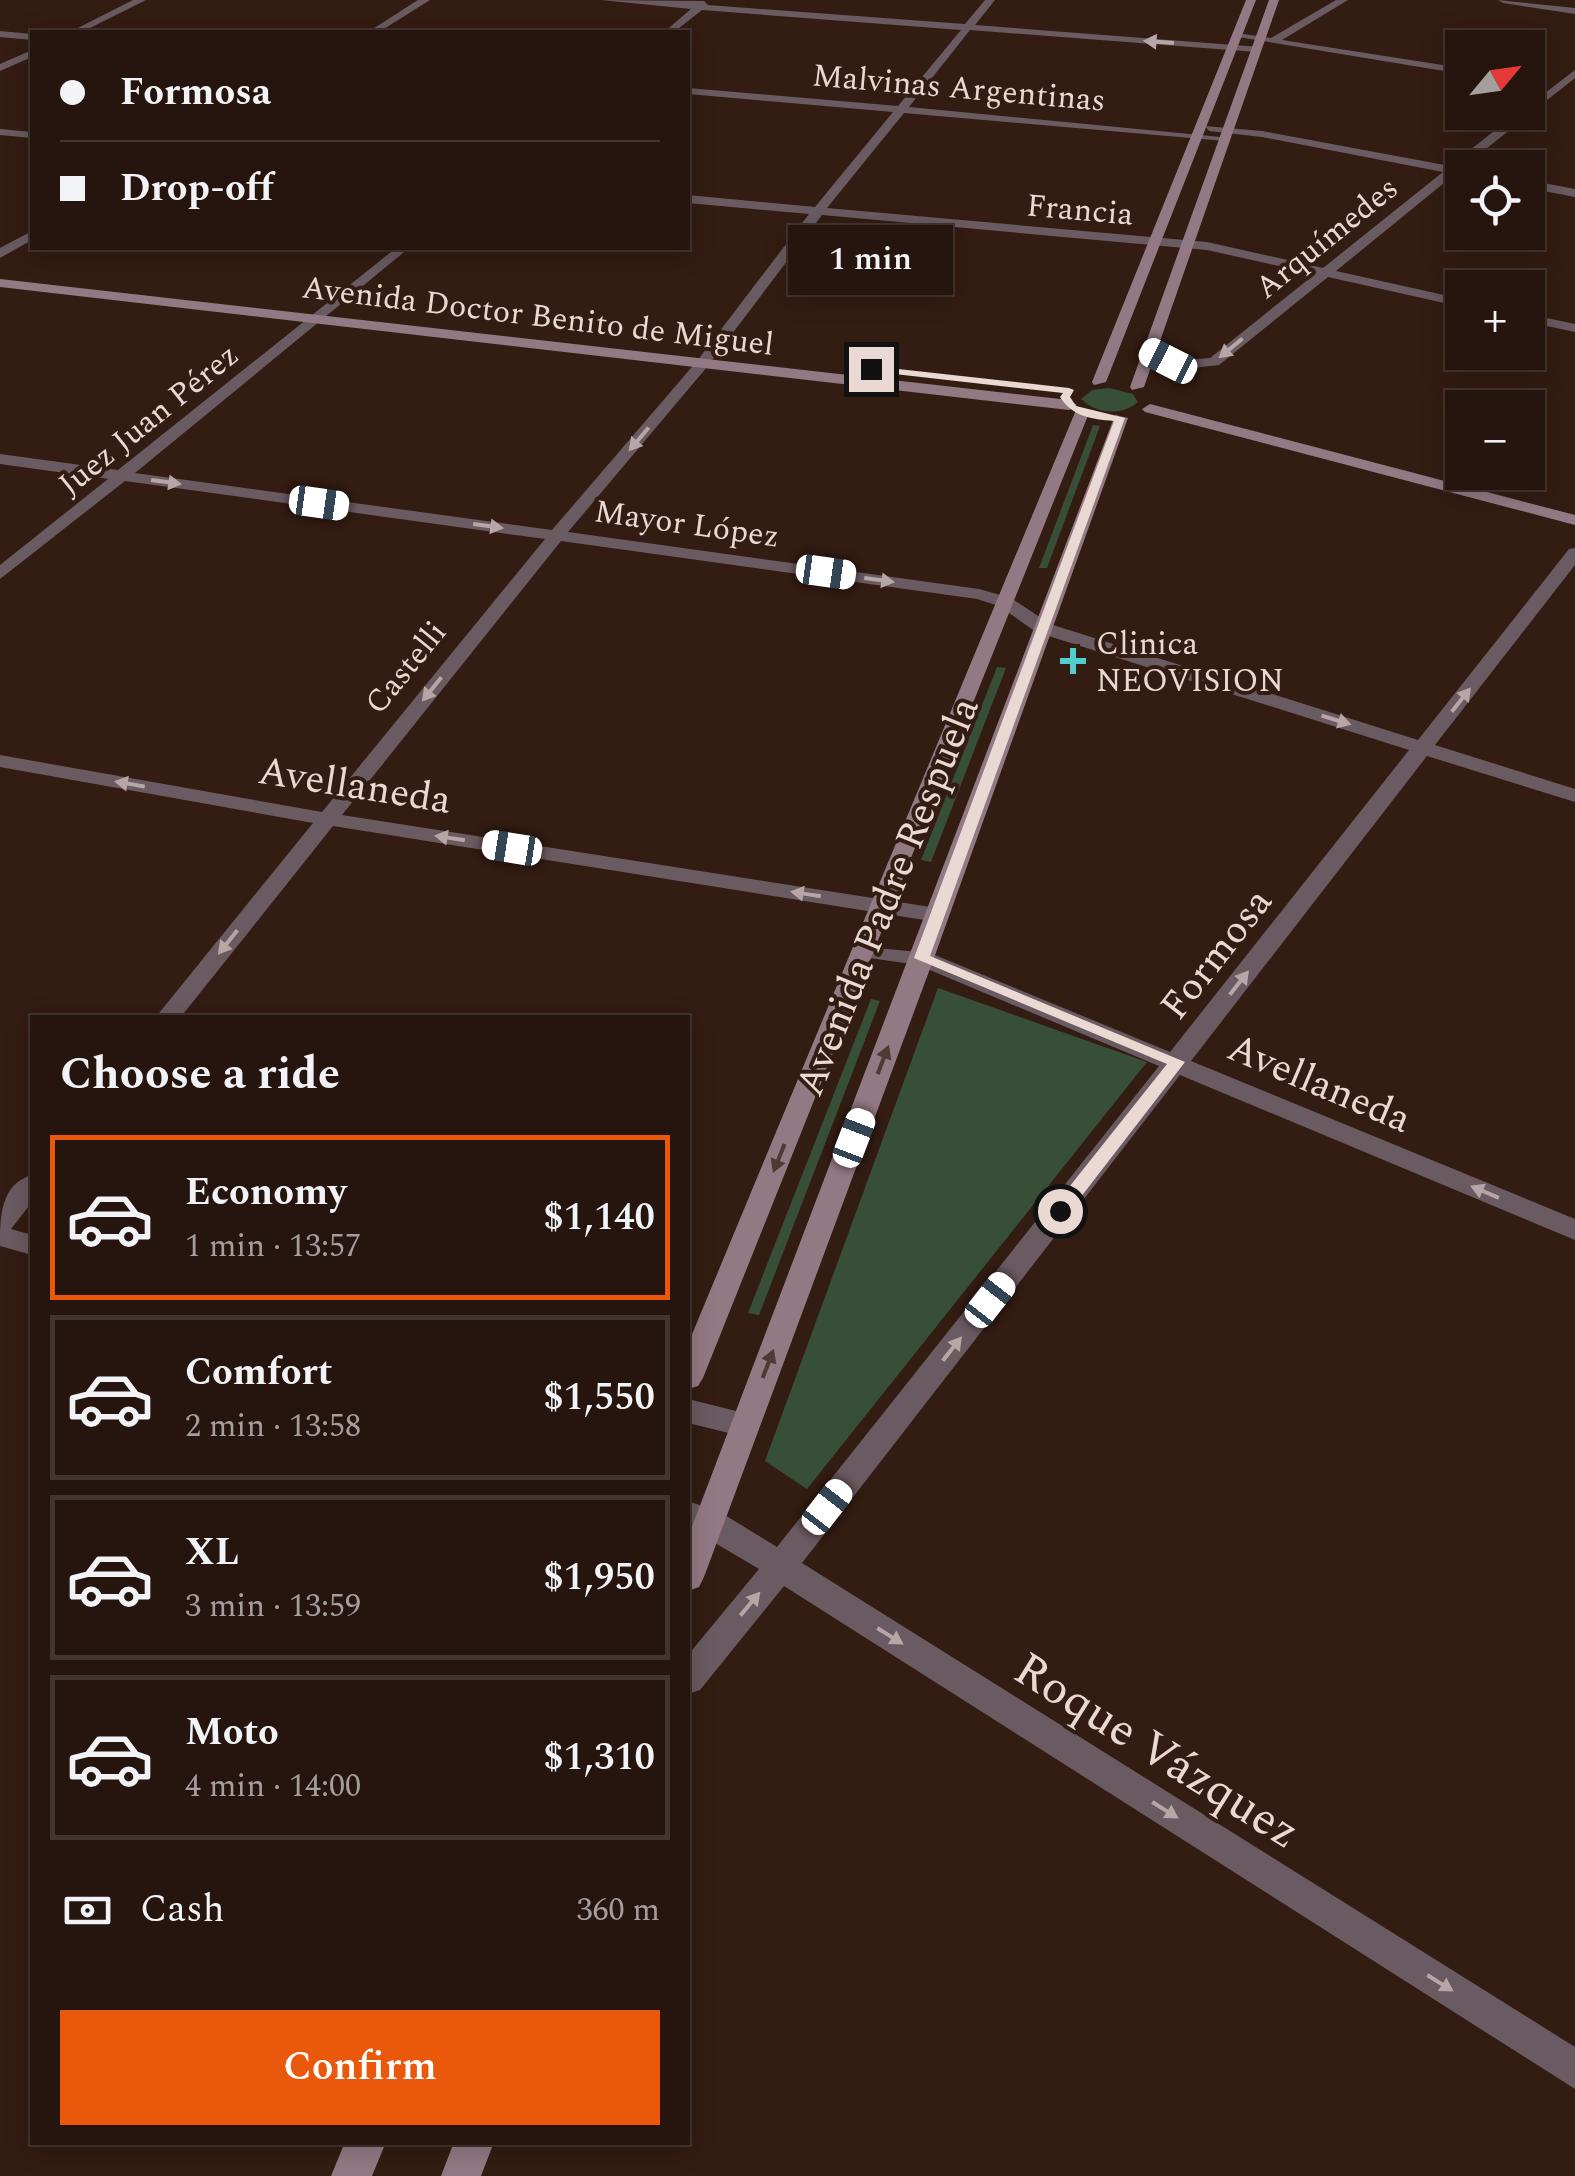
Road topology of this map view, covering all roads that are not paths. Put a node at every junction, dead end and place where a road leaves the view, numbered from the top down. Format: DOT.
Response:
graph roads {
  1 [pos="142,0"];
  2 [pos="426,0"];
  3 [pos="606,0"];
  4 [pos="990,0"];
  5 [pos="1250,0"];
  6 [pos="1274,0"];
  7 [pos="1342,0"];
  8 [pos="1503,0"];
  9 [pos="704,4"];
  10 [pos="1575,11"];
  11 [pos="968,27"];
  12 [pos="78,30"];
  13 [pos="376,30"];
  14 [pos="672,30"];
  15 [pos="0,34"];
  16 [pos="30,37"];
  17 [pos="1235,42"];
  18 [pos="1264,42"];
  19 [pos="30,53"];
  20 [pos="0,68"];
  21 [pos="1445,69"];
  22 [pos="1575,73"];
  23 [pos="1545,86"];
  24 [pos="1556,88"];
  25 [pos="690,91"];
  26 [pos="1575,91"];
  27 [pos="1545,97"];
  28 [pos="904,110"];
  29 [pos="1505,130"];
  30 [pos="1198,131"];
  31 [pos="0,132"];
  32 [pos="1227,134"];
  33 [pos="30,136"];
  34 [pos="1482,150"];
  35 [pos="1445,169"];
  36 [pos="1445,181"];
  37 [pos="1545,187"];
  38 [pos="1575,193"];
  39 [pos="690,199"];
  40 [pos="818,212"];
  41 [pos="30,236"];
  42 [pos="1151,243"];
  43 [pos="1186,244"];
  44 [pos="401,250"];
  45 [pos="0,254"];
  46 [pos="0,270"];
  47 [pos="1325,273"];
  48 [pos="0,284"];
  49 [pos="1445,300"];
  50 [pos="330,307"];
  51 [pos="315,320"];
  52 [pos="1545,322"];
  53 [pos="1575,328"];
  54 [pos="1149,352"];
  55 [pos="707,358"];
  56 [pos="1118,384"];
  57 [pos="1086,404"];
  58 [pos="1150,409"];
  59 [pos="0,459"];
  60 [pos="121,476"];
  61 [pos="1575,520"];
  62 [pos="557,535"];
  63 [pos="1575,553"];
  64 [pos="0,574"];
  65 [pos="1004,602"];
  66 [pos="1043,628"];
  67 [pos="1424,747"];
  68 [pos="0,761"];
  69 [pos="1575,796"];
  70 [pos="328,819"];
  71 [pos="882,906"];
  72 [pos="936,914"];
  73 [pos="864,951"];
  74 [pos="922,958"];
  75 [pos="169,1015"];
  76 [pos="1177,1062"];
  77 [pos="30,1186"];
  78 [pos="0,1224"];
  79 [pos="1575,1230"];
  80 [pos="0,1236"];
  81 [pos="30,1244"];
  82 [pos="690,1373"];
  83 [pos="690,1411"];
  84 [pos="745,1425"];
  85 [pos="698,1517"];
  86 [pos="690,1565"];
  87 [pos="780,1567"];
  88 [pos="690,1677"];
  89 [pos="1575,2068"];
  90 [pos="365,2145"];
  91 [pos="473,2145"];
  92 [pos="352,2176"];
  93 [pos="461,2176"];
  1 -- 12 [label="street"];
  2 -- 13 [label="street"];
  3 -- 9 [label="street"];
  4 -- 11 [label="street, Castelli"];
  5 -- 17 [label="main road"];
  6 -- 18 [label="main road"];
  7 -- 18 [label="street"];
  8 -- 10 [label="street"];
  9 -- 11 [label="street"];
  9 -- 14 [label="street"];
  17 -- 11 [label="street, one-way"];
  11 -- 28 [label="street, Castelli"];
  15 -- 16 [label="street"];
  17 -- 18 [label="street"];
  17 -- 30 [label="main road"];
  18 -- 21 [label="street"];
  18 -- 32 [label="main road"];
  19 -- 20 [label="street"];
  22 -- 24 [label="street, Arquímedes"];
  23 -- 24 [label="street"];
  24 -- 26 [label="street"];
  24 -- 27 [label="street, Arquímedes"];
  25 -- 28 [label="street, Malvinas Argentinas"];
  28 -- 30 [label="street, Malvinas Argentinas"];
  28 -- 40 [label="street, Castelli"];
  29 -- 34 [label="street, Arquímedes"];
  30 -- 32 [label="street, Malvinas Argentinas"];
  30 -- 42 [label="main road"];
  31 -- 33 [label="street"];
  32 -- 35 [label="street, Malvinas Argentinas"];
  32 -- 43 [label="main road"];
  36 -- 47 [label="street, Arquímedes"];
  37 -- 38 [label="street"];
  39 -- 40 [label="street, Francia"];
  40 -- 42 [label="street, Francia"];
  40 -- 55 [label="street, Castelli"];
  41 -- 45 [label="street"];
  42 -- 43 [label="street, Francia"];
  42 -- 56 [label="main road"];
  43 -- 47 [label="street, Francia"];
  43 -- 54 [label="main road"];
  44 -- 50 [label="street, Juez Juan Pérez"];
  46 -- 50 [label="main road, Avenida Doctor Benito de Miguel"];
  47 -- 49 [label="street, Francia"];
  47 -- 54 [label="street, Arquímedes, one-way"];
  48 -- 51 [label="main road, Avenida Doctor Benito de Miguel"];
  50 -- 51 [label="street, Juez Juan Pérez"];
  50 -- 55 [label="main road, Avenida Doctor Benito de Miguel"];
  51 -- 55 [label="main road, Avenida Doctor Benito de Miguel"];
  51 -- 60 [label="street, Juez Juan Pérez"];
  52 -- 53 [label="street"];
  54 -- 56 [label="main road"];
  55 -- 57 [label="main road, Avenida Doctor Benito de Miguel"];
  55 -- 62 [label="street, Castelli, one-way"];
  56 -- 57 [label="main road"];
  56 -- 58 [label="main road"];
  57 -- 58 [label="main road"];
  57 -- 65 [label="main road, Avenida Padre Respuela"];
  57 -- 66 [label="main road, Avenida Padre Respuela"];
  58 -- 61 [label="main road"];
  59 -- 60 [label="street, Mayor López"];
  60 -- 62 [label="street, Mayor López, one-way"];
  60 -- 64 [label="street, Juez Juan Pérez"];
  62 -- 65 [label="street, Mayor López, one-way"];
  62 -- 70 [label="street, Castelli, one-way"];
  67 -- 63 [label="street, Formosa, one-way"];
  65 -- 66 [label="street, Mayor López"];
  65 -- 71 [label="main road, Avenida Padre Respuela"];
  66 -- 67 [label="street, Mayor López, one-way"];
  66 -- 72 [label="main road, Avenida Padre Respuela"];
  67 -- 69 [label="street, Mayor López"];
  76 -- 67 [label="street, Formosa, one-way"];
  70 -- 68 [label="street, Avellaneda, one-way"];
  71 -- 70 [label="street, Avellaneda, one-way"];
  70 -- 75 [label="street, Castelli, one-way"];
  71 -- 72 [label="street, Avellaneda"];
  71 -- 73 [label="main road, Avenida Padre Respuela"];
  72 -- 74 [label="main road, Avenida Padre Respuela"];
  73 -- 74 [label="street, Avellaneda"];
  73 -- 82 [label="main road, Avenida Padre Respuela, one-way"];
  74 -- 76 [label="street, Avellaneda"];
  84 -- 74 [label="main road, Avenida Padre Respuela, one-way"];
  79 -- 76 [label="street, Avellaneda, one-way"];
  87 -- 76 [label="street, Formosa, one-way"];
  77 -- 78 [label="street"];
  80 -- 81 [label="street"];
  83 -- 84 [label="street"];
  84 -- 85 [label="main road, Avenida Padre Respuela"];
  85 -- 86 [label="main road, Avenida Padre Respuela"];
  85 -- 87 [label="street, Roque Vázquez"];
  88 -- 87 [label="street, Formosa, one-way"];
  87 -- 89 [label="street, Roque Vázquez, one-way"];
  90 -- 92 [label="main road"];
  91 -- 93 [label="main road"];
}
